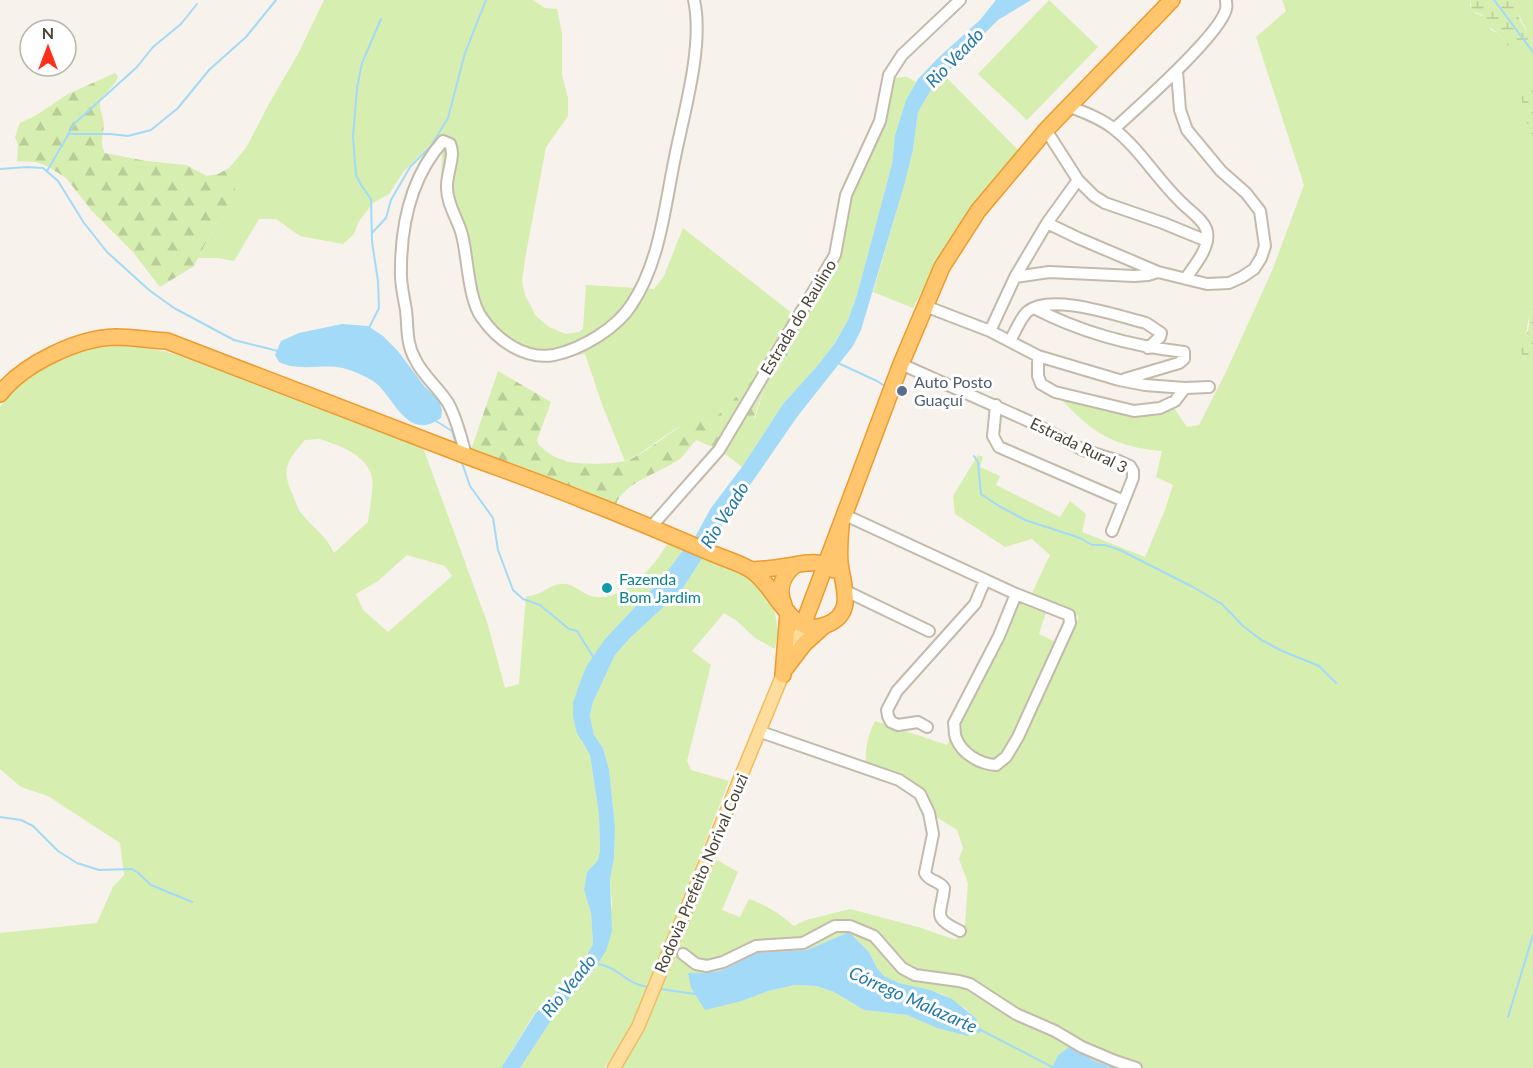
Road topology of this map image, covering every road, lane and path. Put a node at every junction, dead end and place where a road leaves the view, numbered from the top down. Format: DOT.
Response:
graph roads {
  1 [pos="694,0"];
  2 [pos="960,0"];
  3 [pos="1172,0"];
  4 [pos="1226,0"];
  5 [pos="1176,71"];
  6 [pos="1068,105"];
  7 [pos="1114,129"];
  8 [pos="1046,130"];
  9 [pos="1078,180"];
  10 [pos="1047,223"];
  11 [pos="1207,241"];
  12 [pos="1158,272"];
  13 [pos="1015,277"];
  14 [pos="1186,278"];
  15 [pos="925,306"];
  16 [pos="1034,308"];
  17 [pos="990,331"];
  18 [pos="1010,341"];
  19 [pos="1148,348"];
  20 [pos="1038,356"];
  21 [pos="900,364"];
  22 [pos="1119,380"];
  23 [pos="1209,387"];
  24 [pos="1185,388"];
  25 [pos="0,394"];
  26 [pos="996,405"];
  27 [pos="466,455"];
  28 [pos="1124,501"];
  29 [pos="841,525"];
  30 [pos="651,527"];
  31 [pos="1113,531"];
  32 [pos="799,564"];
  33 [pos="827,565"];
  34 [pos="752,570"];
  35 [pos="985,580"];
  36 [pos="846,589"];
  37 [pos="1016,594"];
  38 [pos="786,610"];
  39 [pos="803,625"];
  40 [pos="825,625"];
  41 [pos="929,630"];
  42 [pos="784,672"];
  43 [pos="927,727"];
  44 [pos="761,732"];
  45 [pos="960,931"];
  46 [pos="683,954"];
  47 [pos="614,1068"];
  48 [pos="1136,1068"];
  1 -- 27 [label="street"];
  2 -- 30 [label="street, Estrada do Raulino"];
  3 -- 6 [label="highway"];
  4 -- 5 [label="street"];
  5 -- 7 [label="street"];
  5 -- 14 [label="street"];
  6 -- 7 [label="street"];
  6 -- 8 [label="highway"];
  7 -- 11 [label="street"];
  8 -- 9 [label="street"];
  8 -- 15 [label="highway"];
  9 -- 10 [label="street"];
  9 -- 11 [label="street"];
  10 -- 12 [label="street"];
  10 -- 13 [label="street"];
  11 -- 14 [label="street"];
  12 -- 13 [label="street"];
  12 -- 14 [label="street"];
  13 -- 17 [label="street"];
  15 -- 17 [label="street"];
  15 -- 21 [label="highway"];
  16 -- 18 [label="street"];
  16 -- 19 [label="street"];
  16 -- 19 [label="street"];
  17 -- 18 [label="street"];
  18 -- 20 [label="street"];
  19 -- 22 [label="street"];
  20 -- 22 [label="street"];
  20 -- 24 [label="street"];
  21 -- 26 [label="street, Estrada Rural 3"];
  21 -- 29 [label="highway"];
  22 -- 24 [label="street"];
  23 -- 24 [label="street"];
  25 -- 27 [label="highway"];
  26 -- 28 [label="street, Estrada Rural 3"];
  26 -- 28 [label="street, Estrada Rural 3"];
  27 -- 30 [label="highway"];
  28 -- 31 [label="street, Estrada Rural 3"];
  29 -- 32 [label="highway"];
  29 -- 33 [label="highway"];
  29 -- 35 [label="street"];
  29 -- 36 [label="highway"];
  30 -- 34 [label="highway"];
  32 -- 33 [label="highway"];
  32 -- 34 [label="highway"];
  32 -- 38 [label="highway"];
  33 -- 36 [label="highway"];
  33 -- 39 [label="highway"];
  34 -- 38 [label="highway"];
  35 -- 37 [label="street"];
  35 -- 43 [label="street"];
  36 -- 40 [label="highway"];
  36 -- 41 [label="street"];
  37 -- 37 [label="street"];
  38 -- 39 [label="highway"];
  38 -- 42 [label="highway"];
  39 -- 40 [label="highway"];
  39 -- 42 [label="main road, Rodovia Prefeito Norival Couzi"];
  40 -- 42 [label="highway"];
  42 -- 44 [label="main road, Rodovia Prefeito Norival Couzi"];
  44 -- 45 [label="street"];
  44 -- 47 [label="main road, Rodovia Prefeito Norival Couzi"];
  46 -- 48 [label="street"];
}
